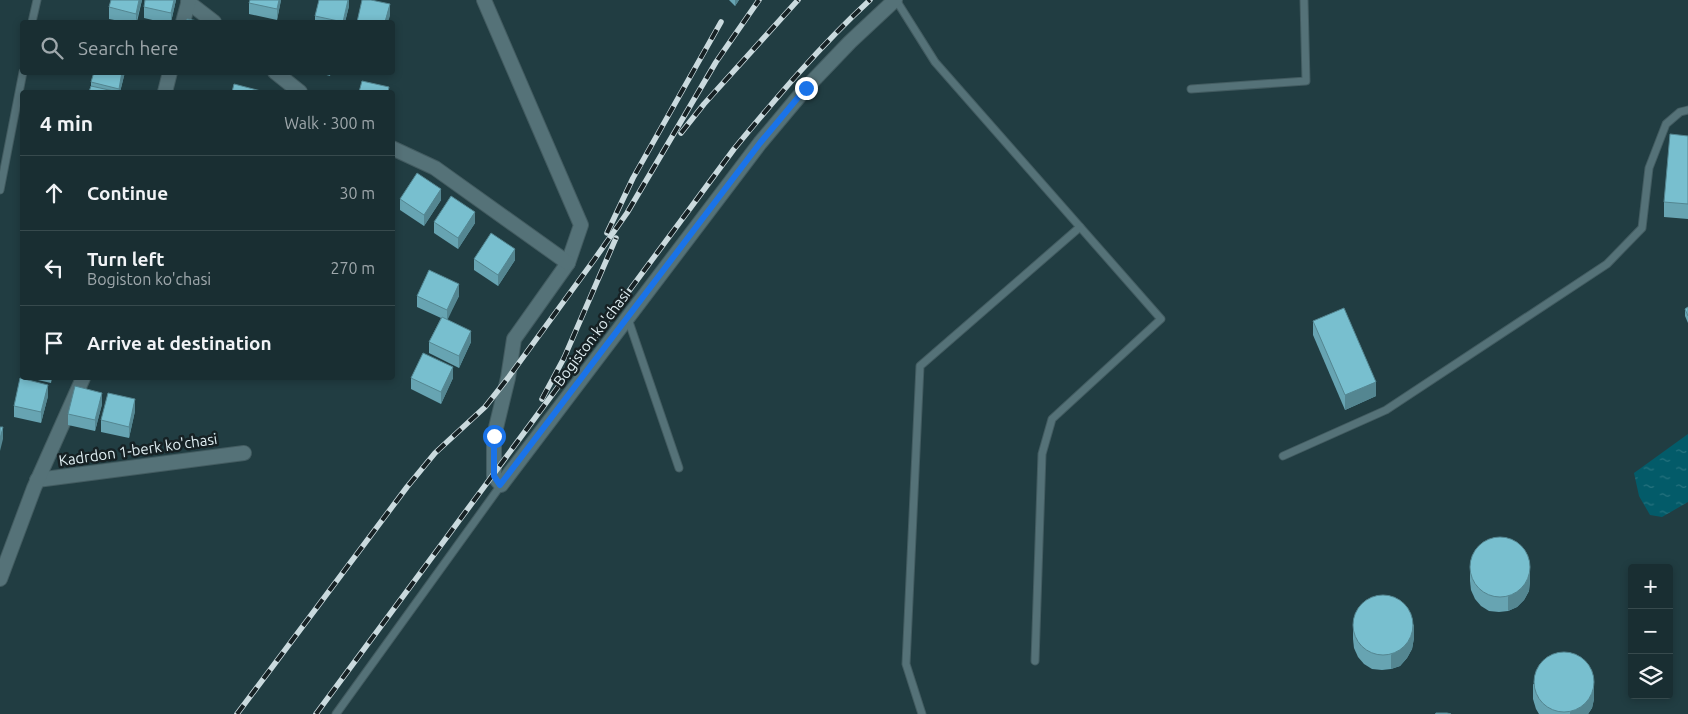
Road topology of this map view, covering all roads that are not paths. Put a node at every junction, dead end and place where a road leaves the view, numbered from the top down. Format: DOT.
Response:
graph roads {
  1 [pos="36,0"];
  2 [pos="484,0"];
  3 [pos="896,0"];
  4 [pos="1304,0"];
  5 [pos="188,1"];
  6 [pos="32,20"];
  7 [pos="183,20"];
  8 [pos="212,20"];
  9 [pos="22,75"];
  10 [pos="169,75"];
  11 [pos="279,75"];
  12 [pos="1191,88"];
  13 [pos="166,90"];
  14 [pos="298,90"];
  15 [pos="1688,110"];
  16 [pos="395,149"];
  17 [pos="0,190"];
  18 [pos="1080,228"];
  19 [pos="568,263"];
  20 [pos="628,319"];
  21 [pos="82,380"];
  22 [pos="244,453"];
  23 [pos="1283,456"];
  24 [pos="678,468"];
  25 [pos="37,480"];
  26 [pos="500,485"];
  27 [pos="0,579"];
  28 [pos="1036,662"];
  29 [pos="336,714"];
  30 [pos="922,714"];
  1 -- 6 [label="lane"];
  2 -- 19 [label="street"];
  3 -- 18 [label="lane"];
  3 -- 20 [label="street, Bogiston ko'chasi"];
  4 -- 12 [label="lane"];
  5 -- 7 [label="street"];
  5 -- 8 [label="street"];
  9 -- 17 [label="lane"];
  10 -- 13 [label="street"];
  11 -- 14 [label="street"];
  15 -- 23 [label="lane"];
  16 -- 19 [label="street"];
  18 -- 28 [label="lane"];
  18 -- 30 [label="lane"];
  19 -- 26 [label="street"];
  20 -- 24 [label="lane"];
  20 -- 26 [label="street, Bogiston ko'chasi"];
  21 -- 25 [label="street"];
  22 -- 25 [label="street, Kadrdon 1-berk ko'chasi"];
  25 -- 27 [label="street"];
  26 -- 29 [label="lane, Bogiston ko'chasi"];
}
